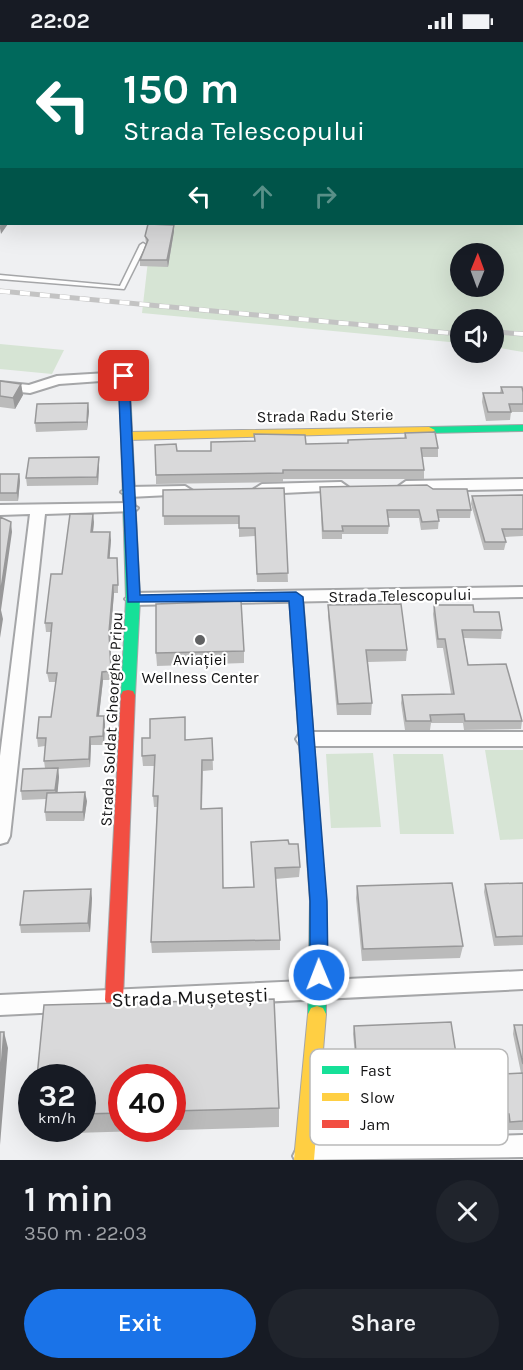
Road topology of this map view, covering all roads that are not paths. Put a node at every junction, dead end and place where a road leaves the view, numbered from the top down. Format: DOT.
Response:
graph roads {
  1 [pos="143,246"];
  2 [pos="0,277"];
  3 [pos="124,372"];
  4 [pos="0,386"];
  5 [pos="523,428"];
  6 [pos="128,436"];
  7 [pos="523,483"];
  8 [pos="392,486"];
  9 [pos="356,487"];
  10 [pos="249,489"];
  11 [pos="201,490"];
  12 [pos="129,500"];
  13 [pos="38,509"];
  14 [pos="0,510"];
  15 [pos="523,592"];
  16 [pos="296,597"];
  17 [pos="133,599"];
  18 [pos="305,739"];
  19 [pos="523,739"];
  20 [pos="0,836"];
  21 [pos="523,980"];
  22 [pos="319,992"];
  23 [pos="114,1000"];
  24 [pos="0,1005"];
  25 [pos="314,1049"];
  26 [pos="310,1092"];
  27 [pos="523,1146"];
  28 [pos="304,1158"];
  1 -- 2 [label="lane"];
  3 -- 4 [label="street"];
  3 -- 6 [label="street, Strada Soldat Gheorghe Pripu"];
  5 -- 6 [label="street, Strada Radu Sterie"];
  6 -- 12 [label="street, Strada Soldat Gheorghe Pripu"];
  7 -- 8 [label="street"];
  9 -- 10 [label="street"];
  11 -- 12 [label="street"];
  12 -- 13 [label="street"];
  12 -- 17 [label="street, Strada Soldat Gheorghe Pripu"];
  13 -- 14 [label="street"];
  13 -- 20 [label="street"];
  15 -- 16 [label="street, Strada Telescopului"];
  16 -- 17 [label="street, Strada Telescopului"];
  16 -- 18 [label="street"];
  17 -- 23 [label="street, Strada Soldat Gheorghe Pripu"];
  18 -- 19 [label="street"];
  18 -- 22 [label="street"];
  21 -- 22 [label="street, Strada Mușetești"];
  22 -- 23 [label="street, Strada Mușetești"];
  22 -- 25 [label="street"];
  23 -- 24 [label="street, Strada Mușetești"];
  26 -- 28 [label="street"];
  27 -- 28 [label="street"];
}
